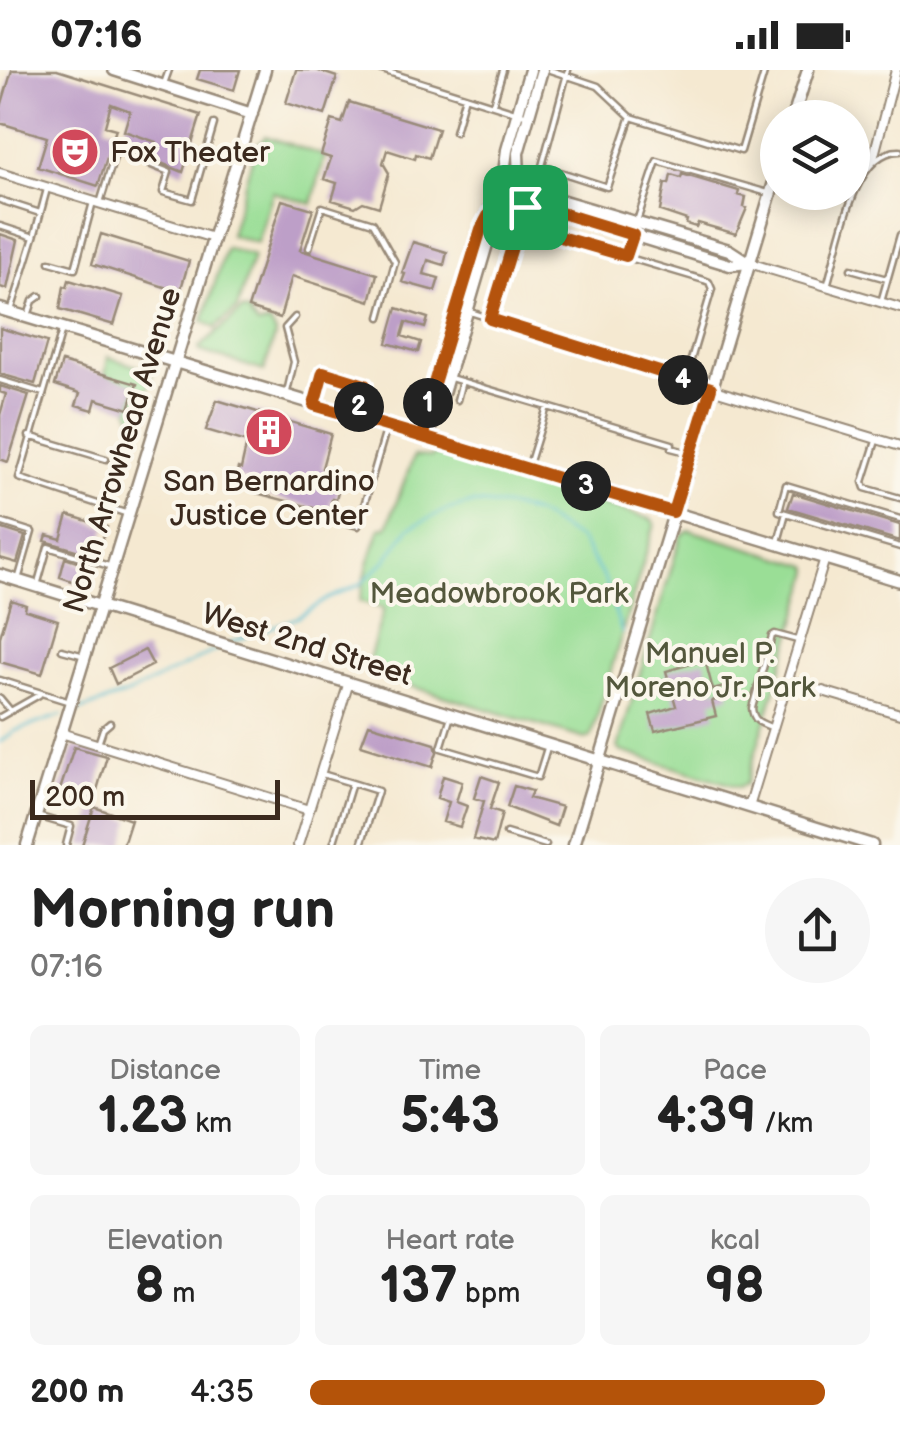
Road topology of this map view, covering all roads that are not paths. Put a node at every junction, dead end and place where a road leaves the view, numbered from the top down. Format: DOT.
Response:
graph roads {
  1 [pos="114,70"];
  2 [pos="169,70"];
  3 [pos="266,70"];
  4 [pos="382,70"];
  5 [pos="503,70"];
  6 [pos="530,70"];
  7 [pos="542,70"];
  8 [pos="550,70"];
  9 [pos="766,70"];
  10 [pos="808,70"];
  11 [pos="896,70"];
  12 [pos="567,73"];
  13 [pos="164,86"];
  14 [pos="466,96"];
  15 [pos="799,100"];
  16 [pos="493,104"];
  17 [pos="252,114"];
  18 [pos="523,114"];
  19 [pos="631,117"];
  20 [pos="214,124"];
  21 [pos="455,132"];
  22 [pos="900,151"];
  23 [pos="873,159"];
  24 [pos="0,173"];
  25 [pos="519,178"];
  26 [pos="504,180"];
  27 [pos="47,188"];
  28 [pos="530,188"];
  29 [pos="760,190"];
  30 [pos="497,199"];
  31 [pos="0,200"];
  32 [pos="97,202"];
  33 [pos="525,207"];
  34 [pos="508,210"];
  35 [pos="765,210"];
  36 [pos="40,213"];
  37 [pos="0,226"];
  38 [pos="635,229"];
  39 [pos="900,236"];
  40 [pos="34,237"];
  41 [pos="212,238"];
  42 [pos="309,248"];
  43 [pos="626,256"];
  44 [pos="50,262"];
  45 [pos="749,263"];
  46 [pos="851,269"];
  47 [pos="887,280"];
  48 [pos="827,286"];
  49 [pos="40,296"];
  50 [pos="881,302"];
  51 [pos="900,308"];
  52 [pos="462,310"];
  53 [pos="5,311"];
  54 [pos="295,317"];
  55 [pos="380,317"];
  56 [pos="27,318"];
  57 [pos="490,319"];
  58 [pos="62,328"];
  59 [pos="175,362"];
  60 [pos="443,375"];
  61 [pos="0,380"];
  62 [pos="684,380"];
  63 [pos="462,382"];
  64 [pos="711,388"];
  65 [pos="42,393"];
  66 [pos="285,396"];
  67 [pos="457,400"];
  68 [pos="314,405"];
  69 [pos="547,407"];
  70 [pos="356,417"];
  71 [pos="387,426"];
  72 [pos="29,436"];
  73 [pos="424,437"];
  74 [pos="876,438"];
  75 [pos="900,446"];
  76 [pos="691,453"];
  77 [pos="106,460"];
  78 [pos="528,469"];
  79 [pos="900,498"];
  80 [pos="300,510"];
  81 [pos="673,512"];
  82 [pos="786,513"];
  83 [pos="128,514"];
  84 [pos="900,519"];
  85 [pos="0,522"];
  86 [pos="777,544"];
  87 [pos="900,548"];
  88 [pos="825,558"];
  89 [pos="113,567"];
  90 [pos="0,575"];
  91 [pos="18,580"];
  92 [pos="900,581"];
  93 [pos="36,586"];
  94 [pos="102,606"];
  95 [pos="801,641"];
  96 [pos="62,650"];
  97 [pos="85,656"];
  98 [pos="0,680"];
  99 [pos="789,681"];
  100 [pos="350,682"];
  101 [pos="42,693"];
  102 [pos="0,698"];
  103 [pos="71,700"];
  104 [pos="10,711"];
  105 [pos="452,714"];
  106 [pos="900,714"];
  107 [pos="0,717"];
  108 [pos="110,723"];
  109 [pos="62,728"];
  110 [pos="774,728"];
  111 [pos="98,744"];
  112 [pos="548,744"];
  113 [pos="599,759"];
  114 [pos="320,774"];
  115 [pos="352,783"];
  116 [pos="749,807"];
  117 [pos="309,810"];
  118 [pos="36,815"];
  119 [pos="506,833"];
  120 [pos="27,845"];
  121 [pos="66,845"];
  122 [pos="298,845"];
  123 [pos="334,845"];
  124 [pos="361,845"];
  125 [pos="546,845"];
  126 [pos="574,845"];
  127 [pos="872,845"];
  1 -- 13 [label="street"];
  2 -- 13 [label="lane"];
  3 -- 17 [label="street, North Arrowhead Avenue"];
  4 -- 14 [label="lane"];
  5 -- 16 [label="lane"];
  6 -- 18 [label="street"];
  7 -- 18 [label="street"];
  8 -- 12 [label="lane"];
  9 -- 19 [label="lane"];
  10 -- 15 [label="street"];
  11 -- 23 [label="street"];
  12 -- 19 [label="lane"];
  12 -- 19 [label="lane"];
  13 -- 17 [label="street"];
  14 -- 16 [label="lane"];
  14 -- 21 [label="lane"];
  16 -- 18 [label="lane"];
  17 -- 41 [label="street, North Arrowhead Avenue"];
  18 -- 25 [label="street"];
  18 -- 26 [label="street"];
  20 -- 32 [label="lane"];
  22 -- 23 [label="lane"];
  23 -- 48 [label="lane"];
  24 -- 27 [label="street"];
  25 -- 26 [label="street"];
  25 -- 28 [label="street"];
  26 -- 30 [label="street"];
  27 -- 32 [label="street"];
  27 -- 36 [label="lane"];
  28 -- 33 [label="street"];
  28 -- 38 [label="street"];
  29 -- 38 [label="lane"];
  30 -- 34 [label="street"];
  30 -- 52 [label="street"];
  31 -- 36 [label="lane"];
  32 -- 41 [label="street"];
  32 -- 44 [label="lane"];
  33 -- 34 [label="street"];
  33 -- 38 [label="street"];
  34 -- 52 [label="street"];
  35 -- 45 [label="street"];
  36 -- 40 [label="lane"];
  37 -- 40 [label="lane"];
  38 -- 43 [label="lane"];
  38 -- 45 [label="street"];
  39 -- 47 [label="lane"];
  40 -- 53 [label="lane"];
  41 -- 59 [label="street, North Arrowhead Avenue"];
  42 -- 55 [label="lane"];
  43 -- 57 [label="lane"];
  43 -- 62 [label="lane"];
  45 -- 48 [label="street"];
  45 -- 64 [label="street"];
  46 -- 47 [label="lane"];
  47 -- 50 [label="lane"];
  48 -- 50 [label="street"];
  49 -- 56 [label="lane"];
  50 -- 51 [label="street"];
  52 -- 57 [label="lane"];
  52 -- 60 [label="street"];
  53 -- 56 [label="street"];
  54 -- 66 [label="lane"];
  56 -- 58 [label="street"];
  57 -- 62 [label="lane"];
  58 -- 59 [label="street"];
  58 -- 65 [label="lane"];
  59 -- 66 [label="street"];
  59 -- 83 [label="street, North Arrowhead Avenue"];
  60 -- 63 [label="lane"];
  60 -- 73 [label="street"];
  61 -- 65 [label="lane"];
  62 -- 64 [label="lane"];
  63 -- 67 [label="lane"];
  63 -- 69 [label="lane"];
  64 -- 74 [label="street"];
  64 -- 76 [label="street"];
  65 -- 72 [label="lane"];
  66 -- 68 [label="street"];
  68 -- 70 [label="street"];
  68 -- 70 [label="lane"];
  69 -- 76 [label="lane"];
  69 -- 78 [label="lane"];
  70 -- 71 [label="street"];
  71 -- 73 [label="street"];
  71 -- 80 [label="lane"];
  72 -- 77 [label="lane"];
  72 -- 83 [label="lane"];
  73 -- 78 [label="street"];
  74 -- 75 [label="street"];
  74 -- 79 [label="lane"];
  76 -- 81 [label="street"];
  78 -- 81 [label="street"];
  81 -- 86 [label="street"];
  81 -- 113 [label="street"];
  82 -- 84 [label="lane"];
  82 -- 86 [label="lane"];
  82 -- 87 [label="lane"];
  83 -- 89 [label="street, North Arrowhead Avenue"];
  85 -- 91 [label="lane"];
  86 -- 88 [label="street"];
  88 -- 92 [label="street"];
  88 -- 95 [label="street"];
  89 -- 93 [label="lane"];
  89 -- 94 [label="street, North Arrowhead Avenue"];
  90 -- 91 [label="street, West 2nd Street"];
  91 -- 93 [label="street, West 2nd Street"];
  93 -- 94 [label="street, West 2nd Street"];
  94 -- 97 [label="street, North Arrowhead Avenue"];
  94 -- 100 [label="street, West 2nd Street"];
  95 -- 99 [label="street"];
  95 -- 110 [label="lane"];
  96 -- 97 [label="lane"];
  97 -- 103 [label="street, North Arrowhead Avenue"];
  98 -- 101 [label="lane"];
  99 -- 106 [label="street"];
  99 -- 110 [label="street"];
  100 -- 105 [label="street, West 2nd Street"];
  100 -- 114 [label="street"];
  101 -- 103 [label="lane"];
  101 -- 104 [label="lane"];
  102 -- 104 [label="lane"];
  103 -- 109 [label="street, North Arrowhead Avenue"];
  104 -- 107 [label="lane"];
  105 -- 112 [label="street, West 2nd Street"];
  105 -- 112 [label="lane"];
  108 -- 111 [label="lane"];
  109 -- 111 [label="street"];
  109 -- 118 [label="street, North Arrowhead Avenue"];
  110 -- 116 [label="street"];
  111 -- 117 [label="street"];
  112 -- 113 [label="street, West 2nd Street"];
  113 -- 116 [label="street, West 2nd Street"];
  113 -- 126 [label="street"];
  114 -- 115 [label="lane"];
  114 -- 117 [label="street"];
  115 -- 123 [label="lane"];
  115 -- 124 [label="lane"];
  116 -- 127 [label="street, West 2nd Street"];
  117 -- 122 [label="street"];
  118 -- 120 [label="street, North Arrowhead Avenue"];
  118 -- 121 [label="lane"];
  119 -- 125 [label="lane"];
}
